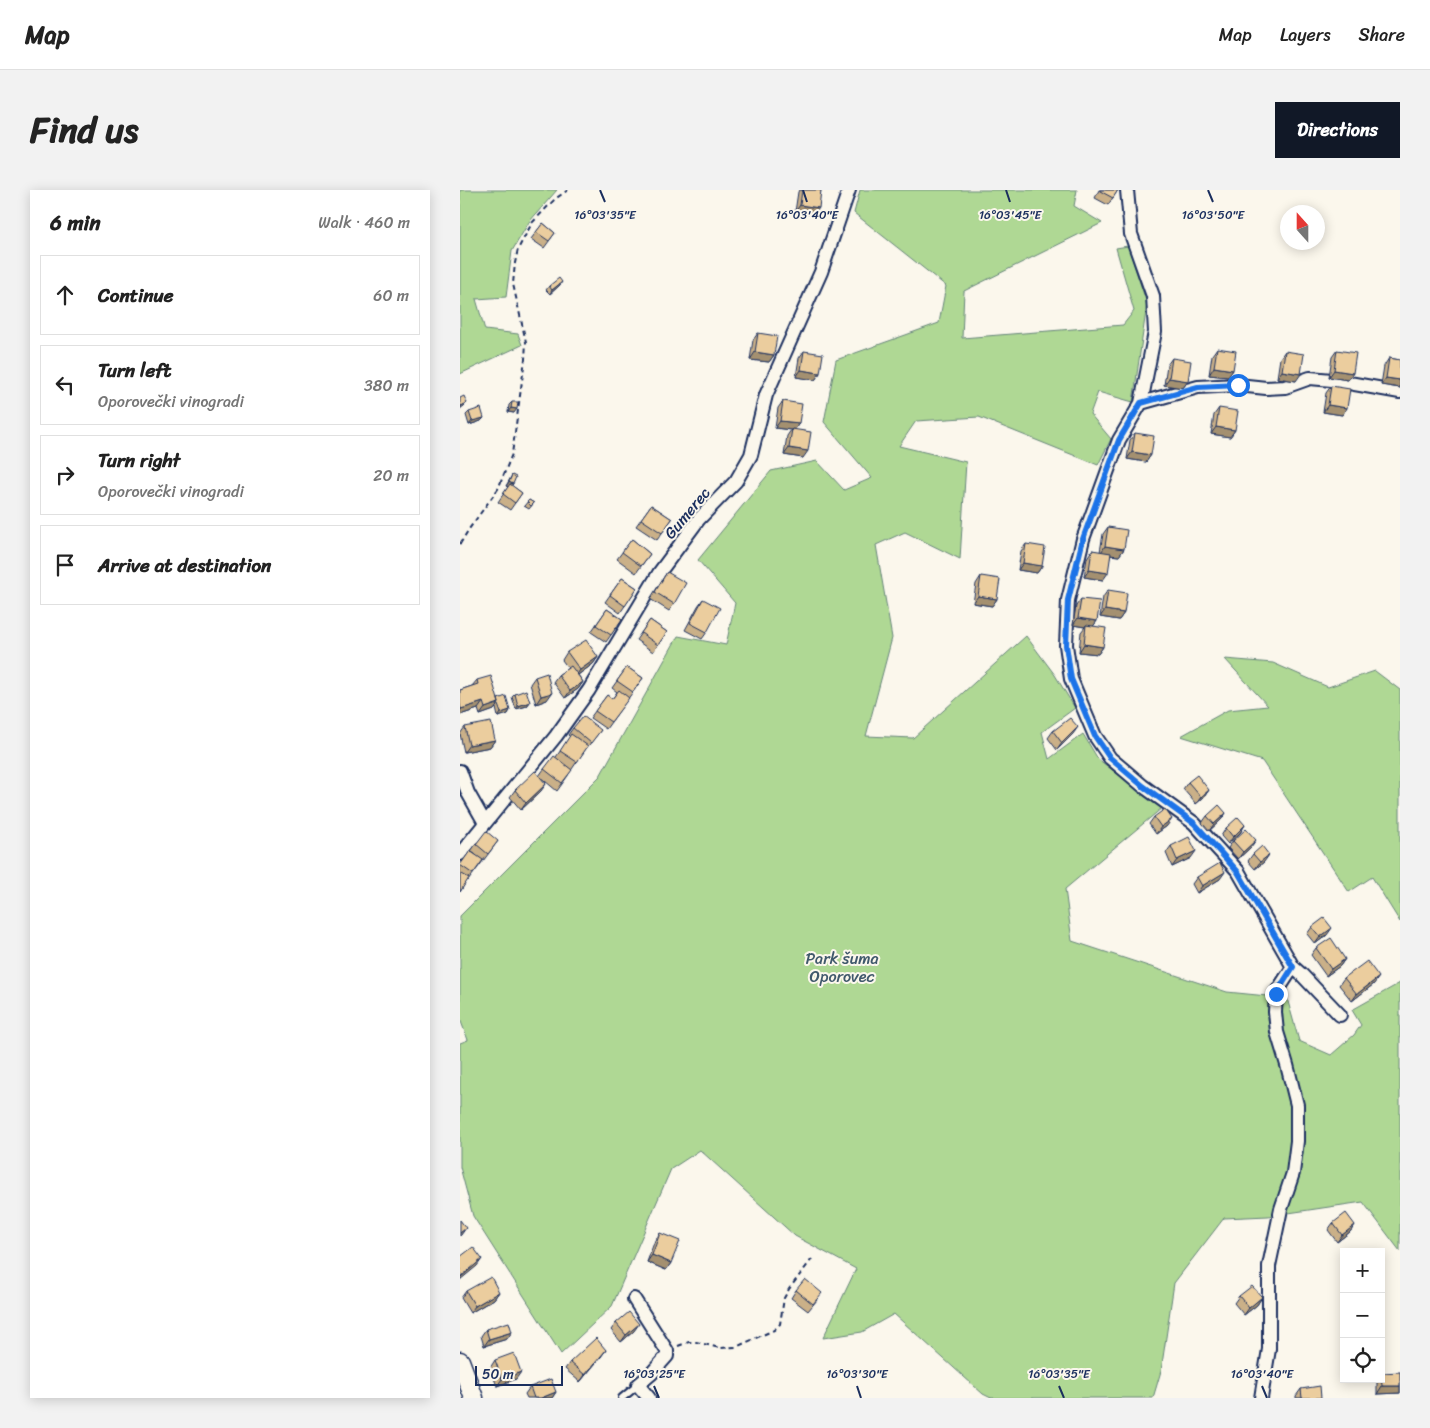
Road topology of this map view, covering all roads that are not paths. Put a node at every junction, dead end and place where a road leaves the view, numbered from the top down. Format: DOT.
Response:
graph roads {
  1 [pos="849,190"];
  2 [pos="1128,190"];
  3 [pos="1400,392"];
  4 [pos="1141,403"];
  5 [pos="460,771"];
  6 [pos="485,823"];
  7 [pos="460,854"];
  8 [pos="1293,967"];
  9 [pos="1340,1015"];
  10 [pos="634,1299"];
  11 [pos="460,1361"];
  12 [pos="638,1385"];
  13 [pos="474,1398"];
  14 [pos="622,1398"];
  15 [pos="649,1398"];
  16 [pos="1261,1398"];
  1 -- 6 [label="street, Gumerec"];
  2 -- 4 [label="street"];
  3 -- 4 [label="street"];
  4 -- 8 [label="street"];
  5 -- 6 [label="street"];
  6 -- 7 [label="street, Gumerec"];
  8 -- 9 [label="street"];
  8 -- 16 [label="street"];
  10 -- 12 [label="street"];
  11 -- 13 [label="street"];
  12 -- 14 [label="lane"];
  12 -- 15 [label="street"];
}
